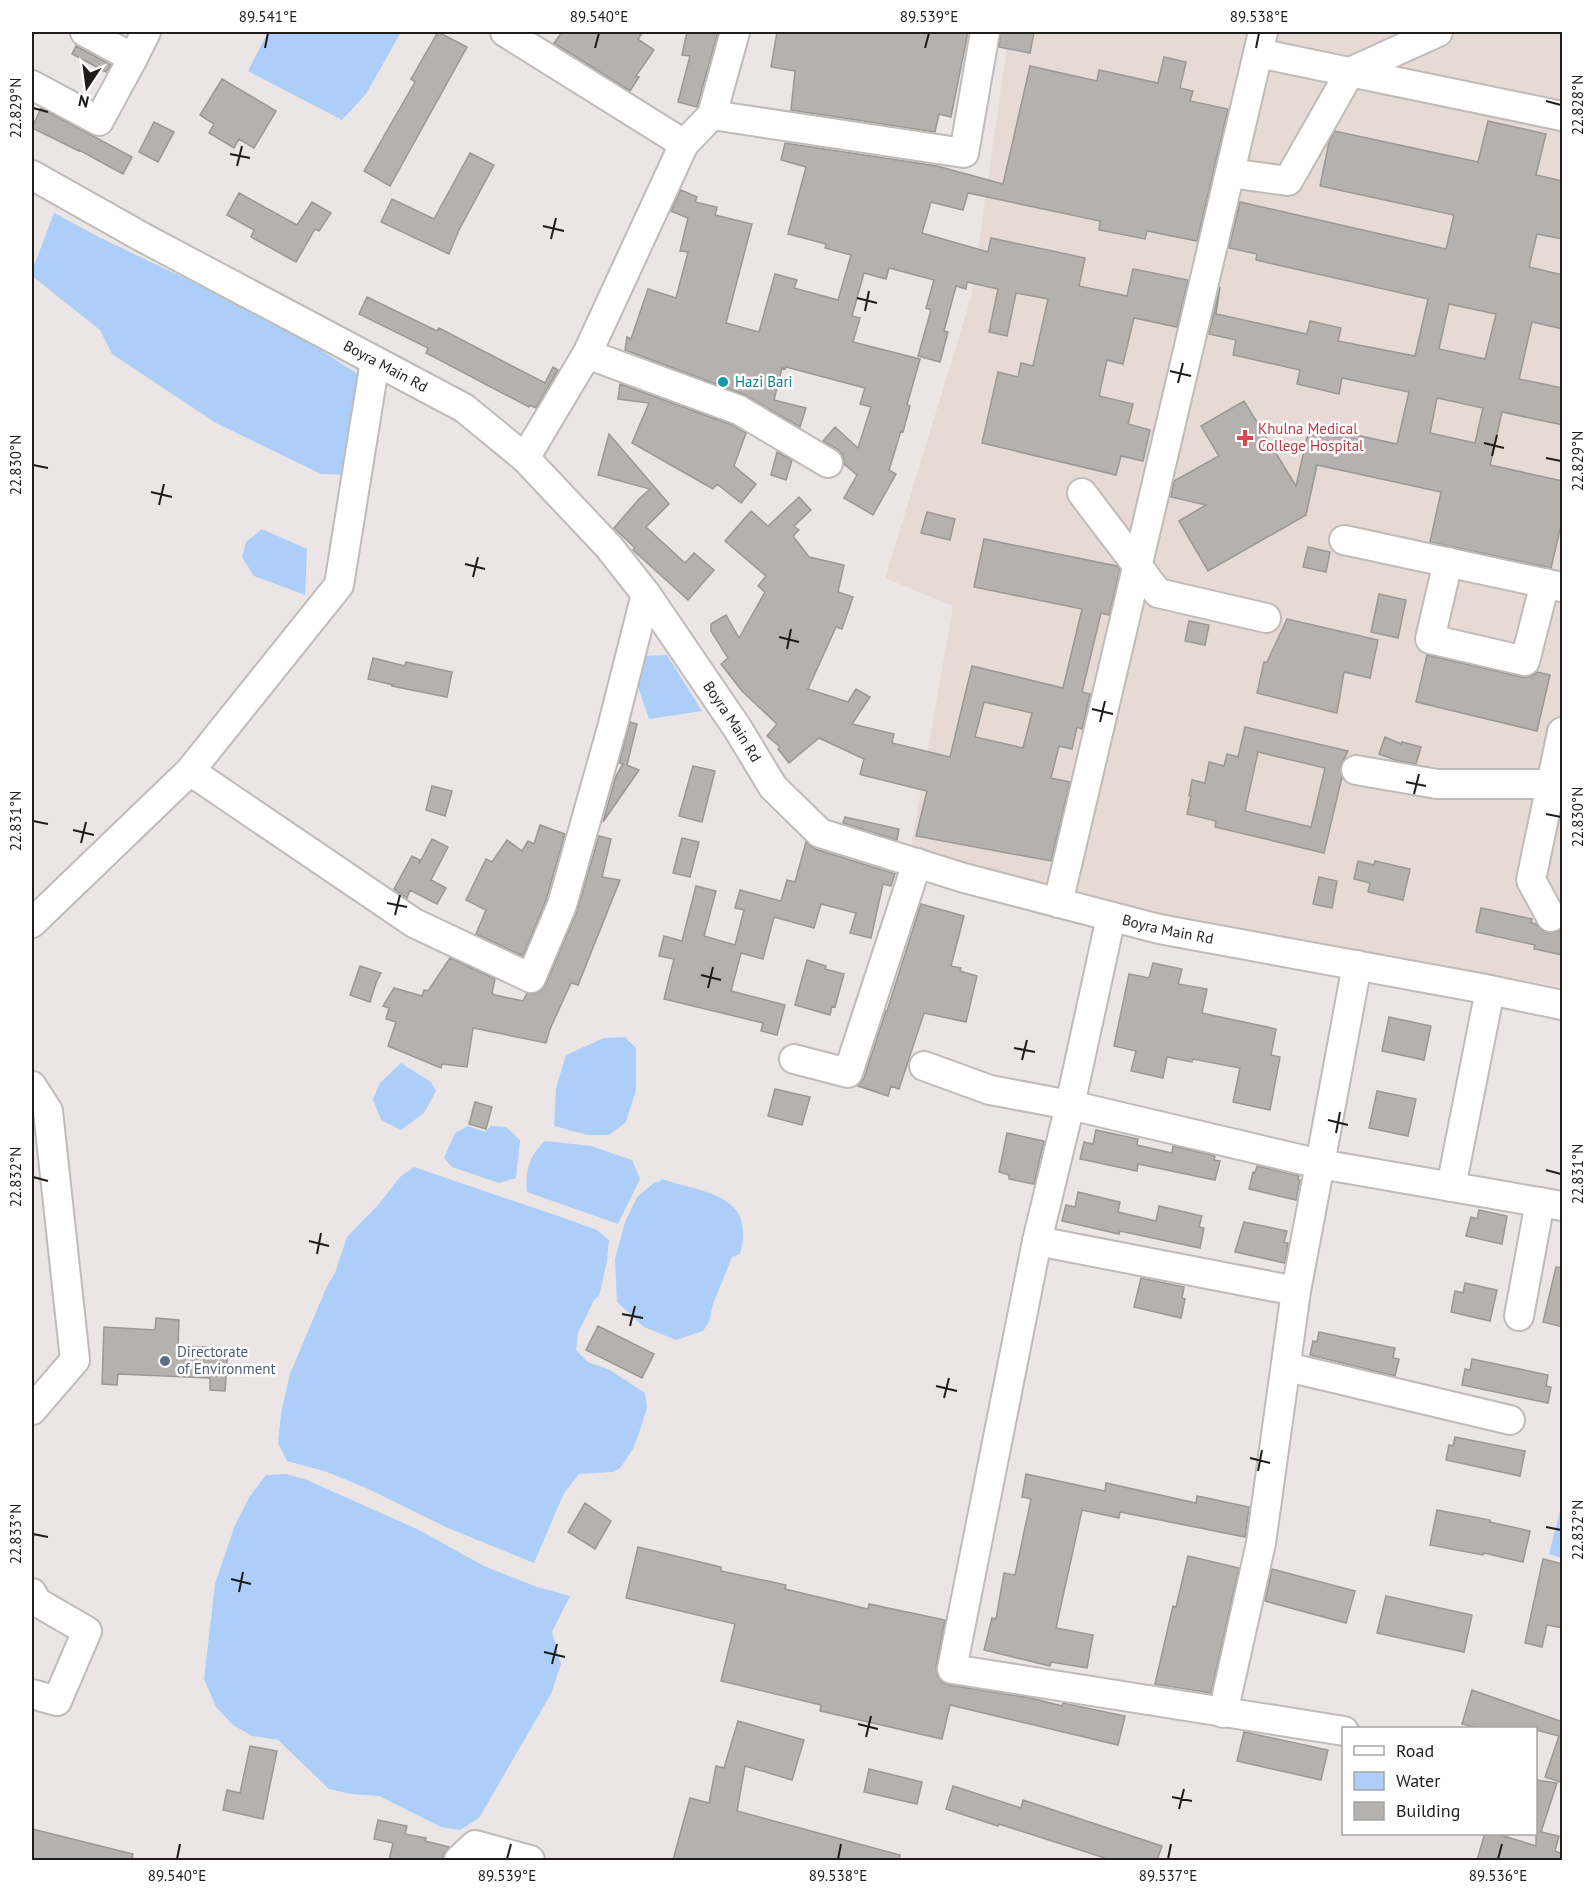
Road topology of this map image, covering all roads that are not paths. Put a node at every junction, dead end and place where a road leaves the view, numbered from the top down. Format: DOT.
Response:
graph roads {
  1 [pos="85,32"];
  2 [pos="146,32"];
  3 [pos="505,32"];
  4 [pos="735,32"];
  5 [pos="985,32"];
  6 [pos="1438,32"];
  7 [pos="1261,42"];
  8 [pos="133,58"];
  9 [pos="1350,72"];
  10 [pos="32,85"];
  11 [pos="712,115"];
  12 [pos="1563,117"];
  13 [pos="684,144"];
  14 [pos="1230,173"];
  15 [pos="32,175"];
  16 [pos="587,354"];
  17 [pos="375,361"];
  18 [pos="525,458"];
  19 [pos="828,463"];
  20 [pos="1082,493"];
  21 [pos="1344,540"];
  22 [pos="1448,562"];
  23 [pos="1138,569"];
  24 [pos="1554,585"];
  25 [pos="646,594"];
  26 [pos="1266,618"];
  27 [pos="1563,732"];
  28 [pos="1356,770"];
  29 [pos="190,771"];
  30 [pos="1551,784"];
  31 [pos="917,863"];
  32 [pos="1058,903"];
  33 [pos="1111,917"];
  34 [pos="1551,917"];
  35 [pos="32,923"];
  36 [pos="1357,965"];
  37 [pos="1490,990"];
  38 [pos="1563,1005"];
  39 [pos="794,1059"];
  40 [pos="924,1066"];
  41 [pos="32,1086"];
  42 [pos="1070,1105"];
  43 [pos="1320,1164"];
  44 [pos="1451,1187"];
  45 [pos="1551,1204"];
  46 [pos="1037,1241"];
  47 [pos="1296,1291"];
  48 [pos="1519,1316"];
  49 [pos="1287,1367"];
  50 [pos="32,1410"];
  51 [pos="1510,1420"];
  52 [pos="32,1593"];
  53 [pos="32,1694"];
  54 [pos="1223,1713"];
  55 [pos="1342,1731"];
  56 [pos="459,1860"];
  57 [pos="530,1860"];
  1 -- 8 [label="street"];
  2 -- 8 [label="street"];
  3 -- 13 [label="street"];
  4 -- 11 [label="street"];
  5 -- 11 [label="street"];
  6 -- 9 [label="street"];
  7 -- 9 [label="street"];
  7 -- 14 [label="street"];
  8 -- 10 [label="street"];
  9 -- 12 [label="street"];
  9 -- 14 [label="street"];
  11 -- 13 [label="street"];
  13 -- 16 [label="street"];
  14 -- 23 [label="street"];
  15 -- 17 [label="street, Boyra Main Rd"];
  16 -- 18 [label="street"];
  16 -- 19 [label="street"];
  17 -- 18 [label="street, Boyra Main Rd"];
  17 -- 29 [label="street"];
  18 -- 25 [label="street, Boyra Main Rd"];
  20 -- 23 [label="street"];
  21 -- 22 [label="street"];
  22 -- 24 [label="street"];
  22 -- 24 [label="street"];
  23 -- 26 [label="street"];
  23 -- 32 [label="street"];
  25 -- 29 [label="street"];
  25 -- 31 [label="street, Boyra Main Rd"];
  27 -- 30 [label="street"];
  28 -- 30 [label="street"];
  29 -- 35 [label="street"];
  30 -- 34 [label="street"];
  31 -- 32 [label="street, Boyra Main Rd"];
  31 -- 39 [label="street"];
  32 -- 33 [label="street, Boyra Main Rd"];
  33 -- 36 [label="street, Boyra Main Rd"];
  33 -- 42 [label="street"];
  36 -- 37 [label="street, Boyra Main Rd"];
  36 -- 43 [label="street"];
  37 -- 38 [label="street, Boyra Main Rd"];
  37 -- 44 [label="street"];
  40 -- 42 [label="street"];
  41 -- 50 [label="street"];
  42 -- 43 [label="street"];
  42 -- 46 [label="street"];
  43 -- 44 [label="street"];
  43 -- 47 [label="street"];
  44 -- 45 [label="street"];
  45 -- 48 [label="street"];
  46 -- 47 [label="street"];
  46 -- 54 [label="street"];
  47 -- 49 [label="street"];
  49 -- 51 [label="street"];
  49 -- 54 [label="street"];
  52 -- 53 [label="street"];
  54 -- 55 [label="street"];
  56 -- 57 [label="street"];
}
